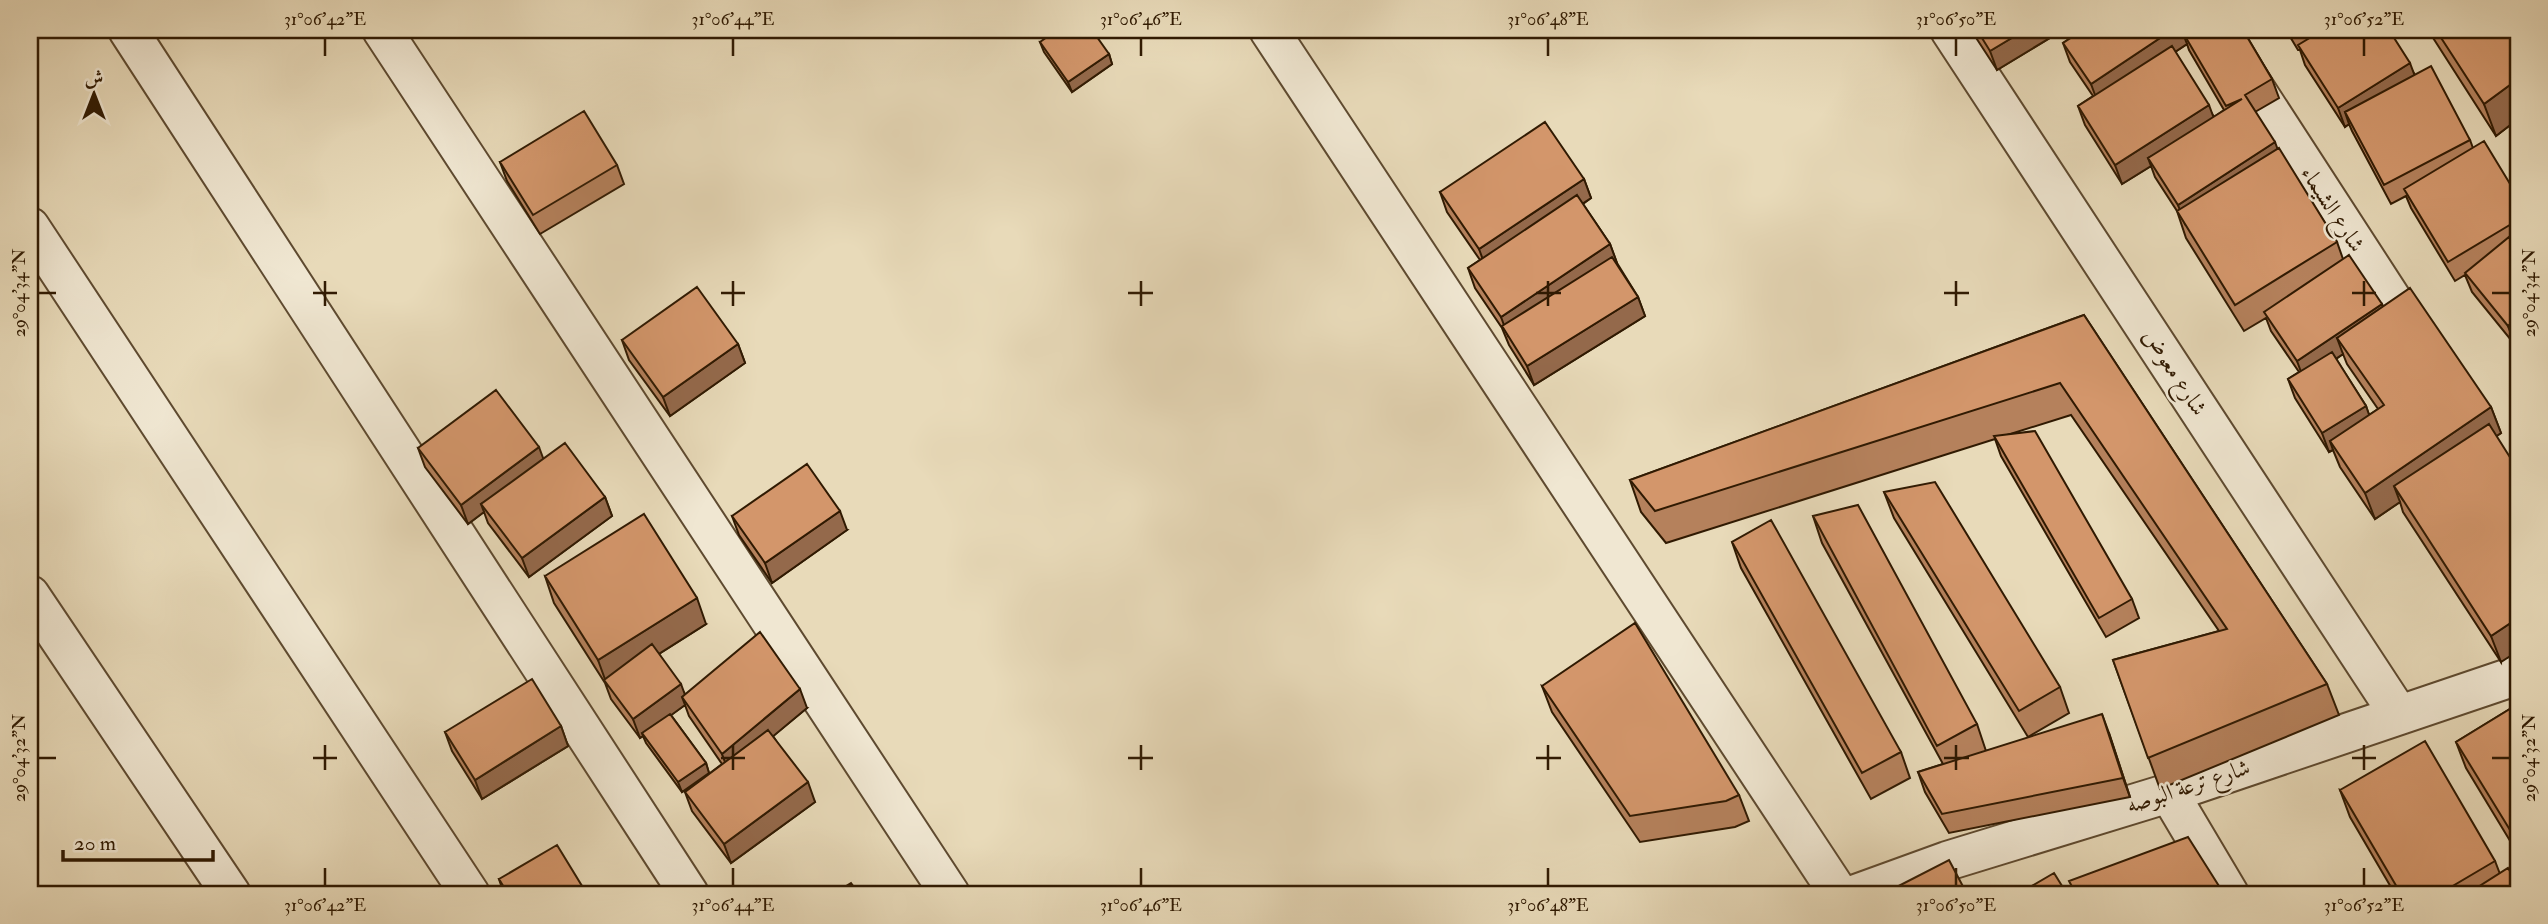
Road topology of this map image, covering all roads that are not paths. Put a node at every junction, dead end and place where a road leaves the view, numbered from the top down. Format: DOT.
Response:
graph roads {
  1 [pos="128,30"];
  2 [pos="382,30"];
  3 [pos="1269,30"];
  4 [pos="1950,30"];
  5 [pos="2217,30"];
  6 [pos="30,227"];
  7 [pos="2435,367"];
  8 [pos="30,595"];
  9 [pos="2518,675"];
  10 [pos="2399,715"];
  11 [pos="2169,793"];
  12 [pos="232,894"];
  13 [pos="470,894"];
  14 [pos="689,894"];
  15 [pos="950,894"];
  16 [pos="1839,894"];
  17 [pos="1856,894"];
  18 [pos="2229,894"];
  1 -- 14 [label="street"];
  2 -- 15 [label="street"];
  3 -- 16 [label="street"];
  4 -- 10 [label="street, شارع معوض"];
  5 -- 7 [label="street, شارع الشيماء"];
  6 -- 13 [label="street"];
  8 -- 12 [label="street"];
  9 -- 10 [label="street, شارع ترعة البوصه"];
  10 -- 11 [label="street, شارع ترعة البوصه"];
  11 -- 17 [label="street, شارع ترعة البوصه"];
  11 -- 18 [label="street"];
}
